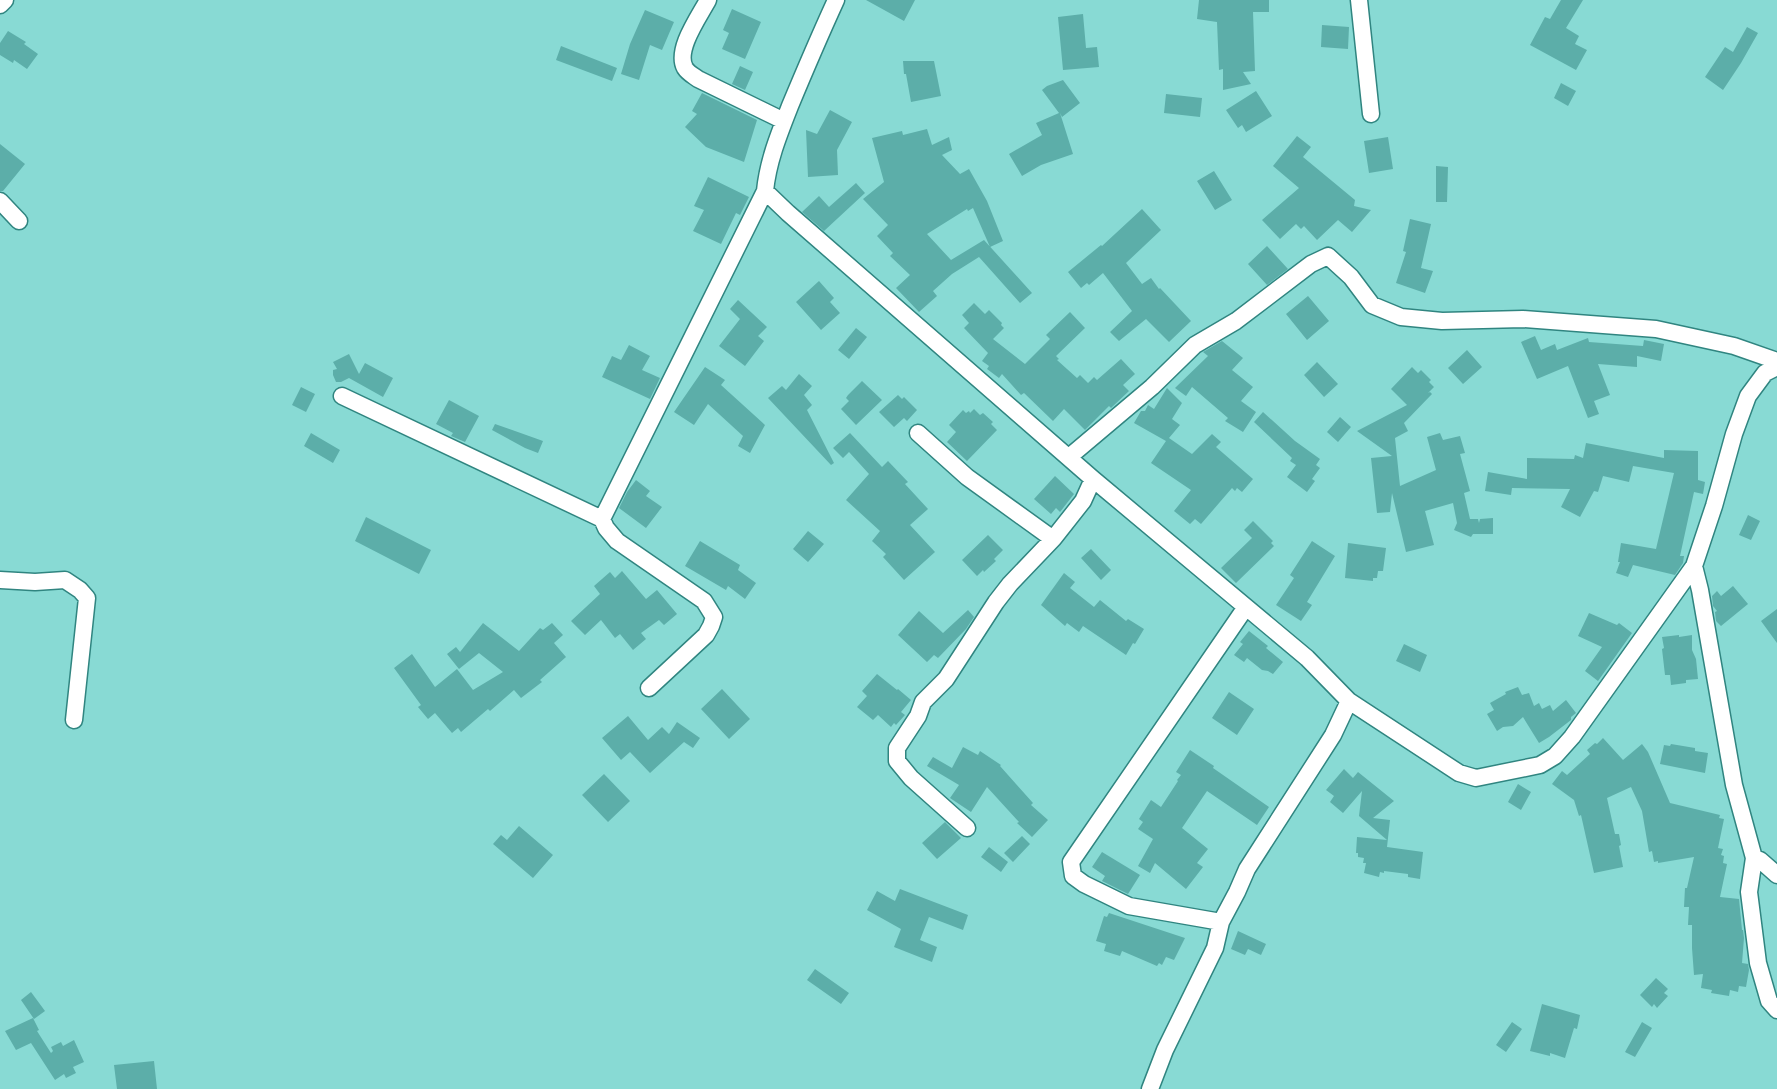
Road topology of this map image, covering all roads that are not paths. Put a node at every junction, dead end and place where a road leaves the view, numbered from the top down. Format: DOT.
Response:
graph roads {
  1 [pos="5,0"];
  2 [pos="708,0"];
  3 [pos="836,0"];
  4 [pos="1359,0"];
  5 [pos="0,5"];
  6 [pos="1371,114"];
  7 [pos="784,121"];
  8 [pos="765,191"];
  9 [pos="0,201"];
  10 [pos="19,220"];
  11 [pos="1777,361"];
  12 [pos="1777,367"];
  13 [pos="342,396"];
  14 [pos="918,433"];
  15 [pos="1069,457"];
  16 [pos="1093,479"];
  17 [pos="602,519"];
  18 [pos="1052,539"];
  19 [pos="1694,566"];
  20 [pos="0,580"];
  21 [pos="1246,607"];
  22 [pos="649,688"];
  23 [pos="1349,701"];
  24 [pos="74,720"];
  25 [pos="967,828"];
  26 [pos="1754,858"];
  27 [pos="1777,875"];
  28 [pos="1221,922"];
  29 [pos="1777,1010"];
  30 [pos="1150,1089"];
  1 -- 5 [label="street"];
  2 -- 7 [label="street"];
  3 -- 7 [label="street"];
  4 -- 6 [label="street"];
  7 -- 8 [label="street"];
  8 -- 15 [label="street"];
  8 -- 17 [label="street"];
  9 -- 10 [label="street"];
  11 -- 15 [label="street"];
  12 -- 19 [label="street"];
  13 -- 17 [label="street"];
  14 -- 18 [label="street"];
  15 -- 16 [label="street"];
  16 -- 18 [label="street"];
  16 -- 21 [label="street"];
  17 -- 22 [label="street"];
  18 -- 25 [label="street"];
  19 -- 23 [label="street"];
  19 -- 26 [label="street"];
  20 -- 24 [label="street"];
  21 -- 23 [label="street"];
  21 -- 28 [label="street"];
  23 -- 28 [label="street"];
  26 -- 27 [label="street"];
  26 -- 29 [label="street"];
  28 -- 30 [label="street"];
}
